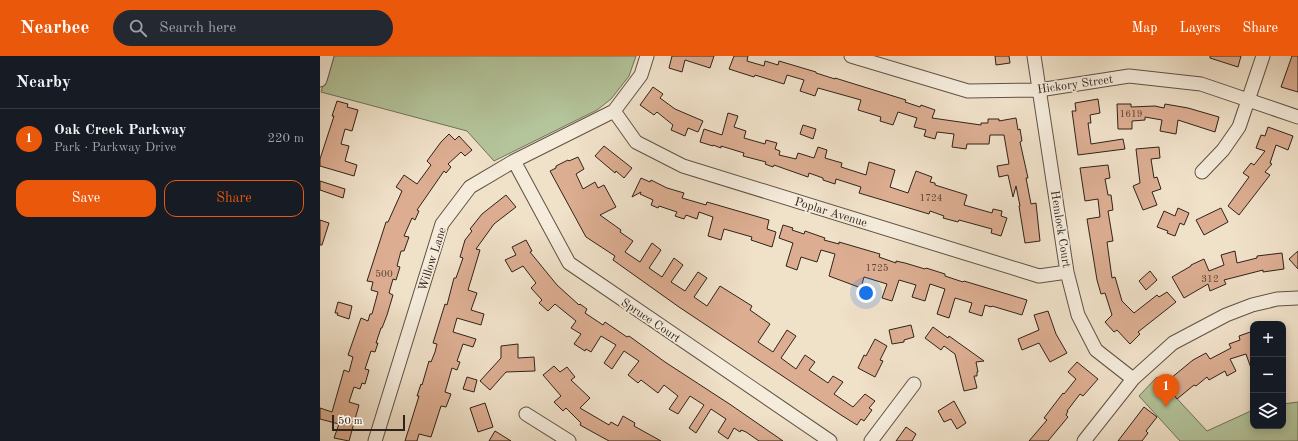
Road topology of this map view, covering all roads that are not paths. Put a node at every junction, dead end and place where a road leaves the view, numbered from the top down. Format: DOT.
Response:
graph roads {
  1 [pos="327,56"];
  2 [pos="646,56"];
  3 [pos="851,56"];
  4 [pos="1034,56"];
  5 [pos="1263,56"];
  6 [pos="320,80"];
  7 [pos="1039,90"];
  8 [pos="1248,100"];
  9 [pos="614,111"];
  10 [pos="1298,117"];
  11 [pos="514,161"];
  12 [pos="1202,172"];
  13 [pos="1067,272"];
  14 [pos="1298,298"];
  15 [pos="1133,378"];
  16 [pos="914,384"];
  17 [pos="526,414"];
  18 [pos="375,441"];
  19 [pos="569,441"];
  20 [pos="830,441"];
  21 [pos="871,441"];
  22 [pos="1084,441"];
  1 -- 6 [label="street"];
  2 -- 9 [label="street, Willow Lane"];
  3 -- 7 [label="street, Hickory Street"];
  4 -- 7 [label="street, Hemlock Court"];
  5 -- 8 [label="street"];
  7 -- 8 [label="street, Hickory Street"];
  7 -- 13 [label="street, Hemlock Court"];
  8 -- 10 [label="street, Hickory Street"];
  8 -- 12 [label="street"];
  9 -- 11 [label="street, Willow Lane"];
  9 -- 13 [label="street, Poplar Avenue"];
  11 -- 18 [label="street, Willow Lane"];
  11 -- 20 [label="street, Spruce Court"];
  13 -- 15 [label="street, Hemlock Court"];
  14 -- 15 [label="street"];
  15 -- 22 [label="street"];
  16 -- 21 [label="street"];
  17 -- 19 [label="street"];
}
